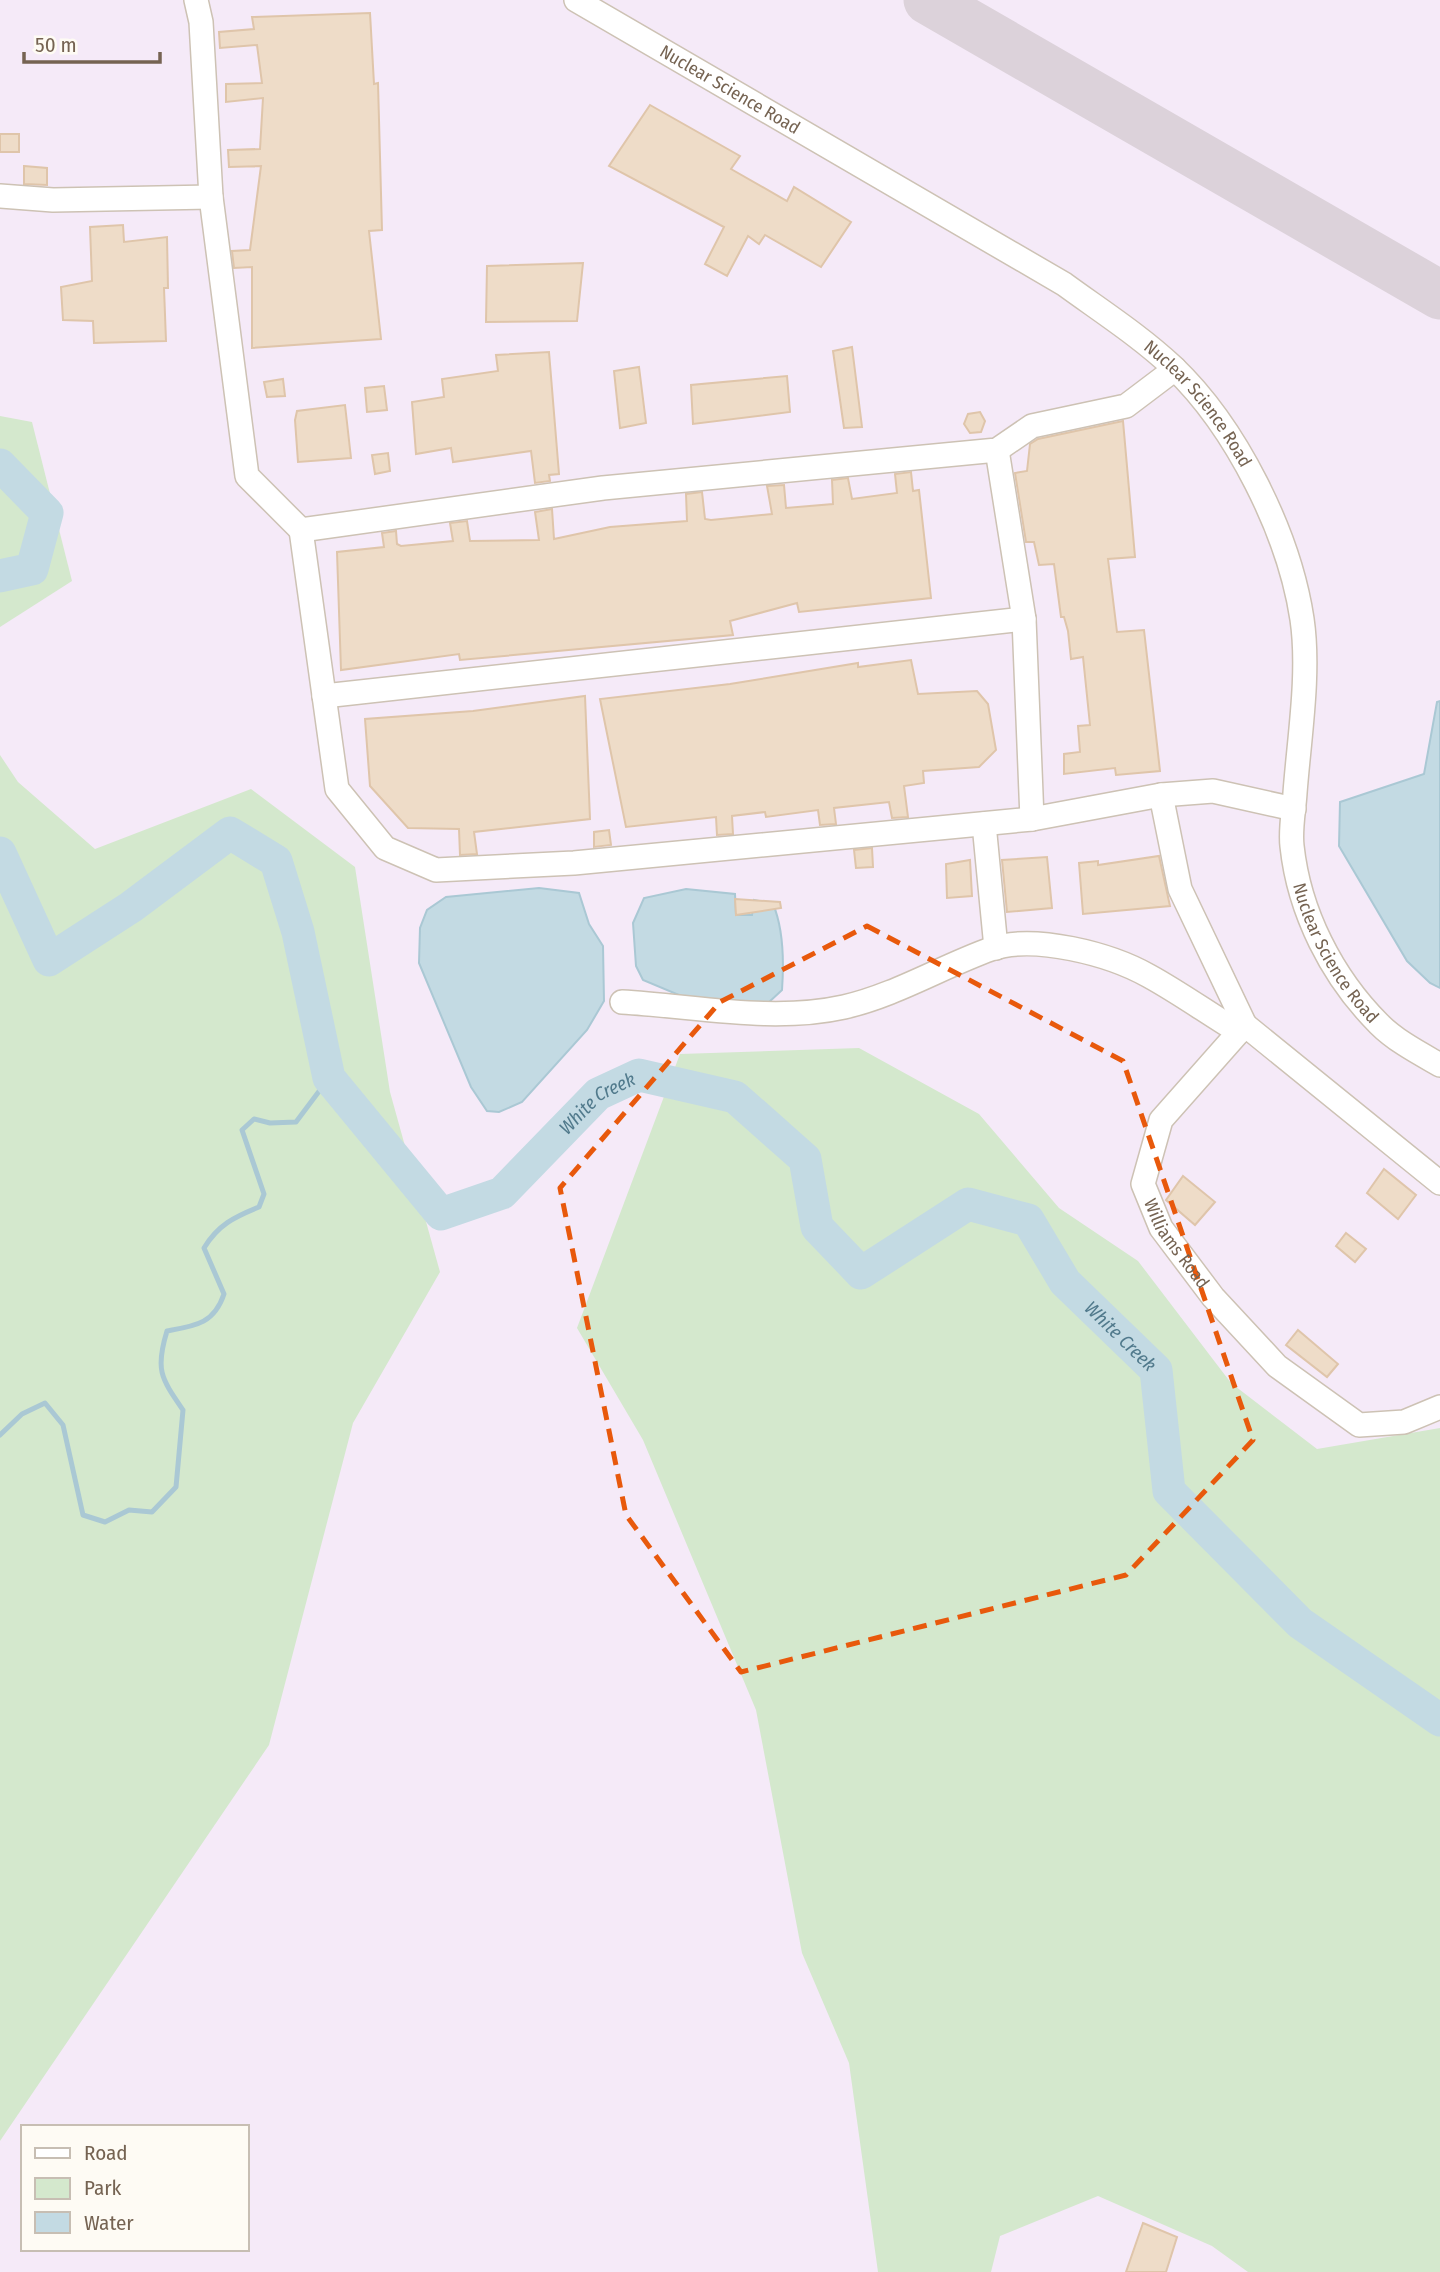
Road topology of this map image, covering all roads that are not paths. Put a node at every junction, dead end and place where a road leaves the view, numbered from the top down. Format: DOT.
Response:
graph roads {
  1 [pos="196,0"];
  2 [pos="576,0"];
  3 [pos="0,196"];
  4 [pos="211,197"];
  5 [pos="1175,369"];
  6 [pos="997,450"];
  7 [pos="301,530"];
  8 [pos="1024,619"];
  9 [pos="324,696"];
  10 [pos="1161,795"];
  11 [pos="1294,809"];
  12 [pos="1032,819"];
  13 [pos="984,824"];
  14 [pos="996,947"];
  15 [pos="622,1002"];
  16 [pos="1242,1029"];
  17 [pos="1440,1065"];
  18 [pos="1440,1183"];
  19 [pos="1440,1407"];
  1 -- 4 [label="street"];
  2 -- 5 [label="street, Nuclear Science Road"];
  3 -- 4 [label="street"];
  4 -- 7 [label="street"];
  5 -- 6 [label="street"];
  5 -- 11 [label="street, Nuclear Science Road"];
  6 -- 7 [label="street"];
  6 -- 8 [label="street"];
  7 -- 9 [label="street"];
  8 -- 9 [label="street"];
  8 -- 12 [label="street"];
  9 -- 13 [label="street"];
  10 -- 11 [label="street"];
  10 -- 12 [label="street"];
  10 -- 16 [label="street"];
  11 -- 17 [label="street, Nuclear Science Road"];
  12 -- 13 [label="street"];
  13 -- 14 [label="street"];
  14 -- 15 [label="street"];
  14 -- 16 [label="street"];
  16 -- 18 [label="street"];
  16 -- 19 [label="street, Williams Road"];
}
